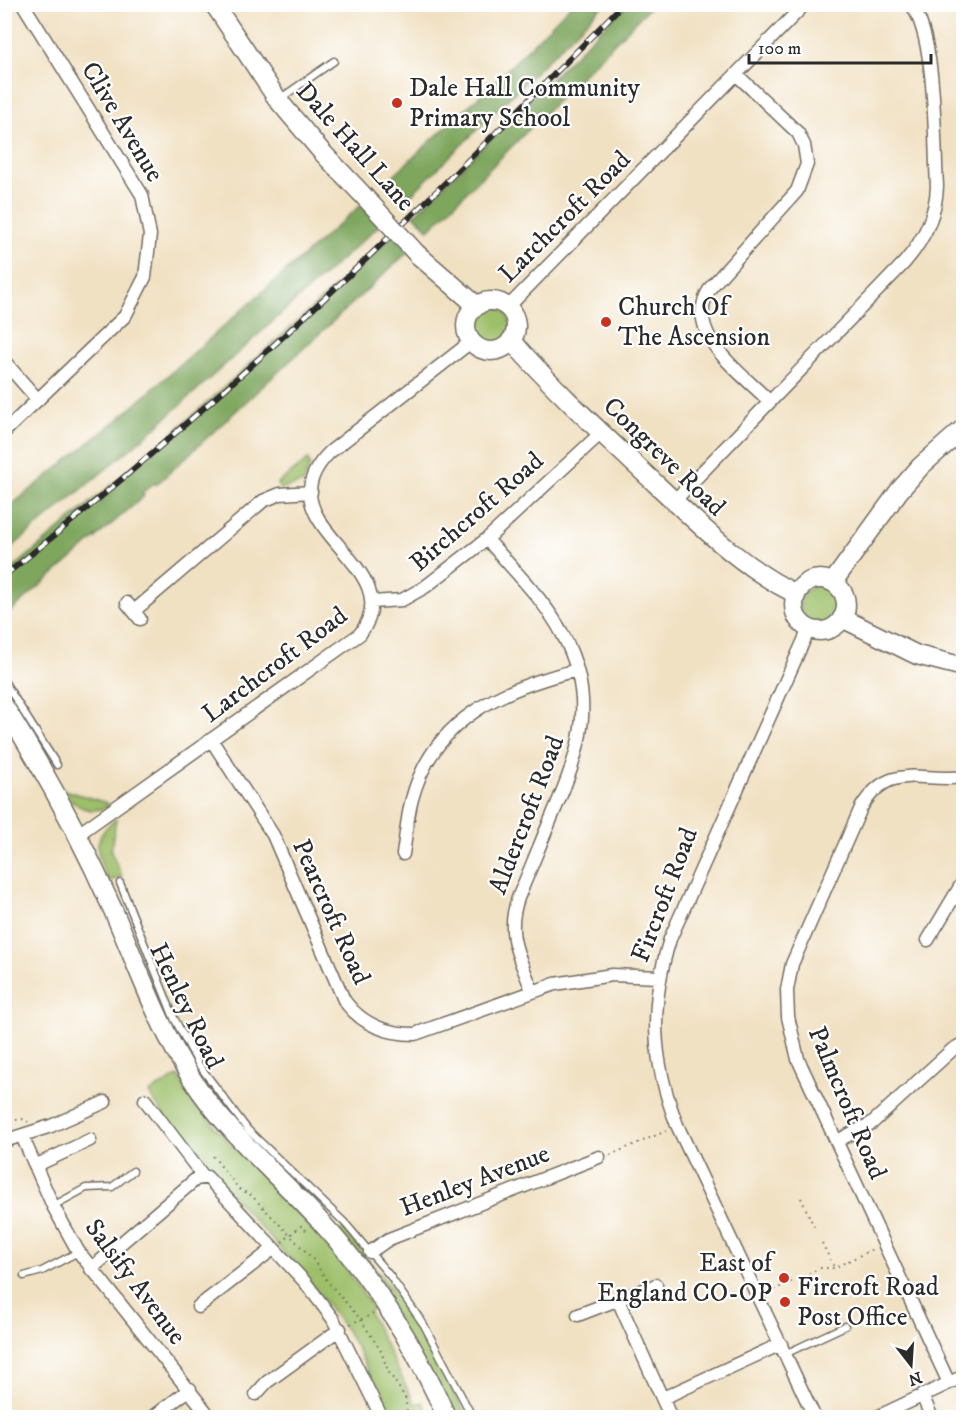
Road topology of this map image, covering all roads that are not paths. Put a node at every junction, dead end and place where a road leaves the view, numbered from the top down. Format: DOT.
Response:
graph roads {
  1 [pos="23,4"];
  2 [pos="214,4"];
  3 [pos="805,4"];
  4 [pos="911,4"];
  5 [pos="334,61"];
  6 [pos="737,75"];
  7 [pos="278,100"];
  8 [pos="477,306"];
  9 [pos="508,307"];
  10 [pos="511,340"];
  11 [pos="472,341"];
  12 [pos="4,361"];
  13 [pos="38,400"];
  14 [pos="769,401"];
  15 [pos="963,428"];
  16 [pos="4,432"];
  17 [pos="600,433"];
  18 [pos="311,492"];
  19 [pos="674,501"];
  20 [pos="487,539"];
  21 [pos="833,582"];
  22 [pos="796,594"];
  23 [pos="372,602"];
  24 [pos="134,611"];
  25 [pos="842,618"];
  26 [pos="809,628"];
  27 [pos="963,667"];
  28 [pos="577,670"];
  29 [pos="5,683"];
  30 [pos="4,706"];
  31 [pos="212,741"];
  32 [pos="45,759"];
  33 [pos="57,765"];
  34 [pos="963,777"];
  35 [pos="77,835"];
  36 [pos="403,854"];
  37 [pos="963,880"];
  38 [pos="120,883"];
  39 [pos="121,908"];
  40 [pos="928,940"];
  41 [pos="659,977"];
  42 [pos="532,990"];
  43 [pos="963,1043"];
  44 [pos="145,1101"];
  45 [pos="105,1102"];
  46 [pos="22,1136"];
  47 [pos="90,1140"];
  48 [pos="4,1141"];
  49 [pos="837,1141"];
  50 [pos="599,1157"];
  51 [pos="37,1165"];
  52 [pos="133,1171"];
  53 [pos="203,1176"];
  54 [pos="312,1202"];
  55 [pos="54,1206"];
  56 [pos="273,1249"];
  57 [pos="78,1251"];
  58 [pos="370,1252"];
  59 [pos="91,1269"];
  60 [pos="24,1276"];
  61 [pos="656,1285"];
  62 [pos="618,1300"];
  63 [pos="198,1307"];
  64 [pos="578,1315"];
  65 [pos="845,1326"];
  66 [pos="340,1329"];
  67 [pos="783,1349"];
  68 [pos="963,1376"];
  69 [pos="949,1383"];
  70 [pos="190,1389"];
  71 [pos="256,1394"];
  72 [pos="922,1395"];
  73 [pos="663,1398"];
  74 [pos="152,1418"];
  75 [pos="211,1418"];
  76 [pos="382,1418"];
  77 [pos="447,1418"];
  78 [pos="473,1418"];
  79 [pos="671,1418"];
  80 [pos="815,1418"];
  81 [pos="875,1418"];
  82 [pos="932,1418"];
  1 -- 13 [label="street, Clive Avenue"];
  2 -- 7 [label="street, Dale Hall Lane"];
  3 -- 6 [label="street, Larchcroft Road"];
  4 -- 14 [label="street"];
  5 -- 7 [label="lane"];
  6 -- 9 [label="street, Larchcroft Road"];
  6 -- 14 [label="street"];
  7 -- 8 [label="street, Dale Hall Lane, bridge"];
  8 -- 9 [label="street"];
  8 -- 11 [label="street"];
  9 -- 10 [label="street"];
  10 -- 11 [label="street"];
  10 -- 17 [label="street, Congreve Road"];
  11 -- 18 [label="street"];
  12 -- 13 [label="street"];
  13 -- 16 [label="street, Clive Avenue"];
  14 -- 19 [label="street"];
  15 -- 21 [label="street"];
  17 -- 19 [label="street, Congreve Road"];
  17 -- 20 [label="street, Birchcroft Road"];
  18 -- 23 [label="street, Larchcroft Road"];
  18 -- 24 [label="street"];
  19 -- 22 [label="street, Congreve Road"];
  20 -- 23 [label="street, Birchcroft Road"];
  20 -- 28 [label="street, Aldercroft Road"];
  21 -- 22 [label="street"];
  21 -- 25 [label="street"];
  22 -- 26 [label="street"];
  23 -- 31 [label="street, Larchcroft Road"];
  25 -- 26 [label="street"];
  25 -- 27 [label="street"];
  26 -- 41 [label="street, Fircroft Road"];
  28 -- 36 [label="street"];
  28 -- 42 [label="street, Aldercroft Road"];
  29 -- 32 [label="lane"];
  30 -- 32 [label="street, Henley Road"];
  31 -- 35 [label="street, Larchcroft Road"];
  31 -- 42 [label="street, Pearcroft Road"];
  32 -- 33 [label="lane"];
  32 -- 35 [label="street, Henley Road"];
  34 -- 49 [label="street, Palmcroft Road"];
  35 -- 39 [label="street, Henley Road"];
  37 -- 40 [label="street"];
  38 -- 39 [label="lane"];
  39 -- 54 [label="street, Henley Road"];
  41 -- 42 [label="street, Pearcroft Road"];
  41 -- 67 [label="street, Fircroft Road"];
  43 -- 49 [label="street"];
  44 -- 53 [label="street"];
  45 -- 46 [label="street"];
  46 -- 48 [label="street"];
  46 -- 51 [label="street, Salsify Avenue"];
  47 -- 51 [label="street"];
  49 -- 69 [label="street, Palmcroft Road"];
  50 -- 58 [label="street, Henley Avenue"];
  51 -- 55 [label="street, Salsify Avenue"];
  52 -- 55 [label="lane"];
  53 -- 56 [label="street"];
  53 -- 59 [label="street"];
  54 -- 58 [label="lane"];
  54 -- 77 [label="street, Henley Road"];
  55 -- 57 [label="street, Salsify Avenue"];
  56 -- 63 [label="street"];
  56 -- 66 [label="street"];
  57 -- 59 [label="street, Salsify Avenue"];
  57 -- 60 [label="lane"];
  58 -- 78 [label="lane"];
  59 -- 70 [label="street, Salsify Avenue"];
  61 -- 62 [label="street"];
  62 -- 64 [label="street"];
  62 -- 73 [label="street"];
  65 -- 67 [label="lane"];
  66 -- 71 [label="street"];
  66 -- 76 [label="street"];
  67 -- 73 [label="street"];
  67 -- 80 [label="street, Fircroft Road"];
  68 -- 69 [label="street"];
  69 -- 72 [label="street"];
  70 -- 74 [label="street"];
  70 -- 75 [label="street, Salsify Avenue"];
  72 -- 81 [label="street"];
  72 -- 82 [label="street"];
  73 -- 79 [label="street"];
}
